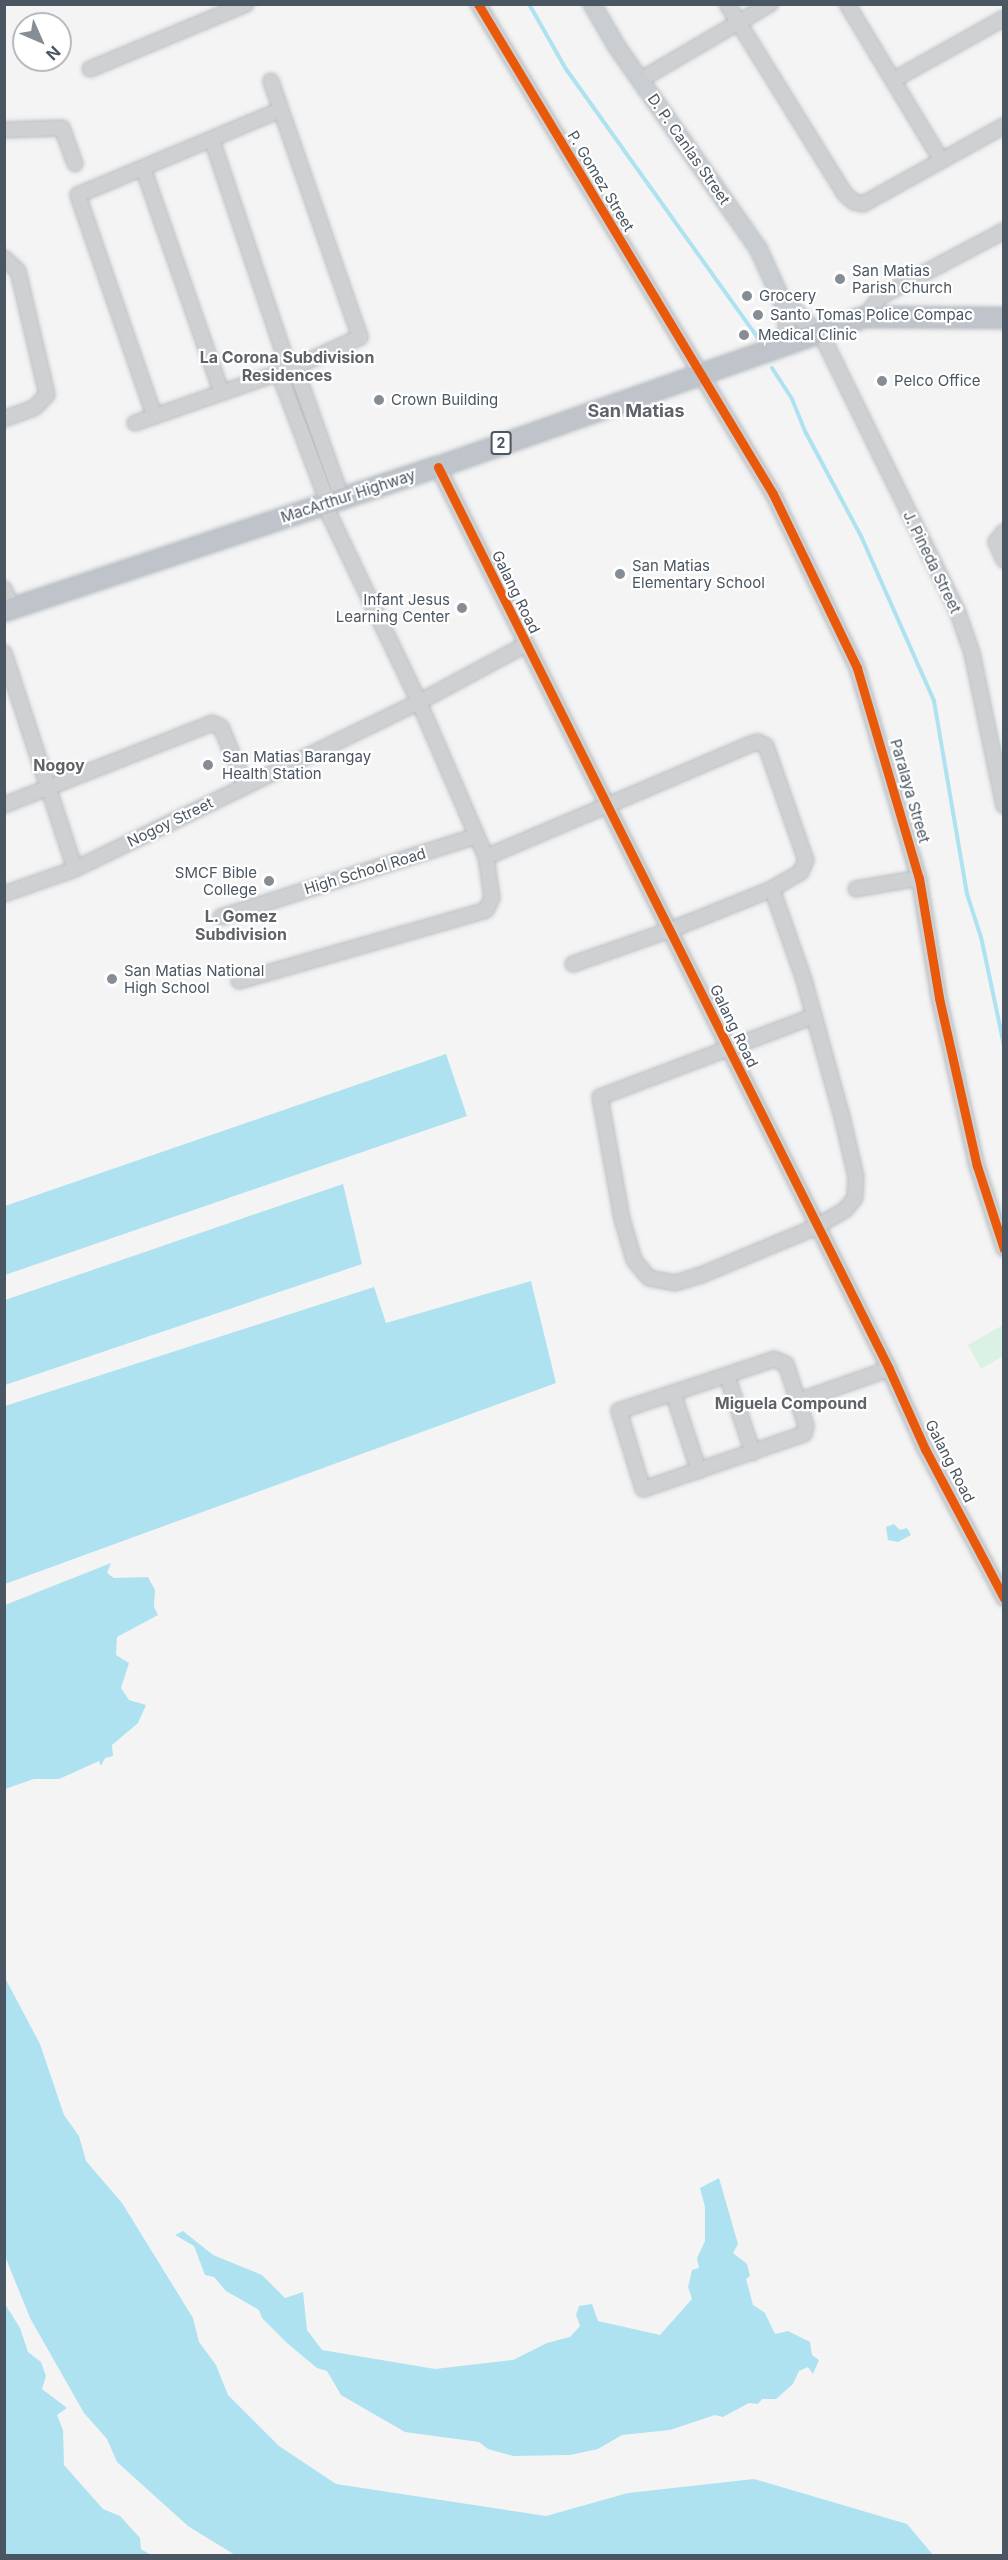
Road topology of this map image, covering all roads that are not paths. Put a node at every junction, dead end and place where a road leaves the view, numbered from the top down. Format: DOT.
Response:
graph roads {
  1 [pos="246,4"];
  2 [pos="478,4"];
  3 [pos="592,4"];
  4 [pos="727,4"];
  5 [pos="770,4"];
  6 [pos="847,4"];
  7 [pos="1004,18"];
  8 [pos="739,22"];
  9 [pos="90,69"];
  10 [pos="895,79"];
  11 [pos="640,80"];
  12 [pos="271,81"];
  13 [pos="280,110"];
  14 [pos="1004,126"];
  15 [pos="4,130"];
  16 [pos="212,140"];
  17 [pos="941,160"];
  18 [pos="75,164"];
  19 [pos="143,168"];
  20 [pos="1004,231"];
  21 [pos="4,258"];
  22 [pos="782,296"];
  23 [pos="866,317"];
  24 [pos="1004,318"];
  25 [pos="818,333"];
  26 [pos="787,344"];
  27 [pos="288,370"];
  28 [pos="699,374"];
  29 [pos="221,391"];
  30 [pos="154,416"];
  31 [pos="4,419"];
  32 [pos="135,423"];
  33 [pos="438,467"];
  34 [pos="331,502"];
  35 [pos="1004,532"];
  36 [pos="1004,560"];
  37 [pos="4,589"];
  38 [pos="8,609"];
  39 [pos="525,645"];
  40 [pos="4,653"];
  41 [pos="419,702"];
  42 [pos="245,785"];
  43 [pos="48,787"];
  44 [pos="605,804"];
  45 [pos="4,805"];
  46 [pos="1004,806"];
  47 [pos="476,836"];
  48 [pos="486,857"];
  49 [pos="75,869"];
  50 [pos="919,878"];
  51 [pos="771,889"];
  52 [pos="856,889"];
  53 [pos="4,894"];
  54 [pos="221,917"];
  55 [pos="670,930"];
  56 [pos="573,964"];
  57 [pos="239,981"];
  58 [pos="814,1016"];
  59 [pos="728,1048"];
  60 [pos="816,1227"];
  61 [pos="1004,1249"];
  62 [pos="889,1369"];
  63 [pos="727,1376"];
  64 [pos="673,1393"];
  65 [pos="798,1401"];
  66 [pos="753,1453"];
  67 [pos="699,1471"];
  68 [pos="1004,1598"];
  1 -- 9 [label="street"];
  2 -- 28 [label="street, P. Gomez Street"];
  3 -- 11 [label="main road, D. P. Canlas Street"];
  4 -- 8 [label="street"];
  5 -- 8 [label="street"];
  6 -- 10 [label="street"];
  7 -- 10 [label="street"];
  8 -- 11 [label="street"];
  8 -- 17 [label="street"];
  10 -- 17 [label="street"];
  11 -- 22 [label="main road, D. P. Canlas Street"];
  12 -- 13 [label="street"];
  13 -- 16 [label="street"];
  13 -- 27 [label="street"];
  14 -- 17 [label="street"];
  15 -- 18 [label="street"];
  16 -- 19 [label="street"];
  16 -- 27 [label="street"];
  19 -- 29 [label="street"];
  19 -- 30 [label="street"];
  20 -- 23 [label="street"];
  21 -- 31 [label="street"];
  22 -- 25 [label="main road, D. P. Canlas Street"];
  22 -- 26 [label="main road, D. P. Canlas Street"];
  23 -- 24 [label="highway, MacArthur Highway / 2"];
  23 -- 25 [label="highway, MacArthur Highway / 2"];
  25 -- 26 [label="highway, MacArthur Highway / 2"];
  25 -- 46 [label="street, J. Pineda Street"];
  26 -- 28 [label="highway, MacArthur Highway / 2"];
  27 -- 29 [label="street"];
  27 -- 34 [label="street"];
  28 -- 33 [label="highway, MacArthur Highway / 2"];
  28 -- 50 [label="street, Paralaya Street"];
  29 -- 30 [label="street"];
  30 -- 32 [label="street"];
  33 -- 34 [label="highway, MacArthur Highway / 2"];
  33 -- 39 [label="street, Galang Road"];
  34 -- 38 [label="highway, MacArthur Highway / 2"];
  34 -- 41 [label="street"];
  35 -- 36 [label="street"];
  37 -- 38 [label="street"];
  39 -- 41 [label="street, Nogoy Street"];
  39 -- 44 [label="street, Galang Road"];
  40 -- 43 [label="street"];
  41 -- 42 [label="street, Nogoy Street"];
  41 -- 47 [label="street"];
  42 -- 43 [label="street"];
  42 -- 49 [label="street, Nogoy Street"];
  43 -- 45 [label="street"];
  43 -- 49 [label="street"];
  44 -- 48 [label="street"];
  44 -- 51 [label="street"];
  44 -- 55 [label="street, Galang Road"];
  47 -- 48 [label="street"];
  47 -- 54 [label="street, High School Road"];
  48 -- 57 [label="street"];
  49 -- 53 [label="street, Nogoy Street"];
  50 -- 52 [label="street"];
  50 -- 61 [label="street, Paralaya Street"];
  51 -- 55 [label="street"];
  51 -- 58 [label="street"];
  55 -- 56 [label="street"];
  55 -- 59 [label="street, Galang Road"];
  58 -- 59 [label="street"];
  58 -- 60 [label="street"];
  59 -- 60 [label="street, Galang Road"];
  59 -- 60 [label="street"];
  60 -- 62 [label="street, Galang Road"];
  62 -- 65 [label="street"];
  62 -- 68 [label="street, Galang Road"];
  63 -- 64 [label="street"];
  63 -- 65 [label="street"];
  63 -- 66 [label="street"];
  64 -- 67 [label="street"];
  64 -- 67 [label="street"];
  65 -- 66 [label="street"];
  66 -- 67 [label="street"];
}
